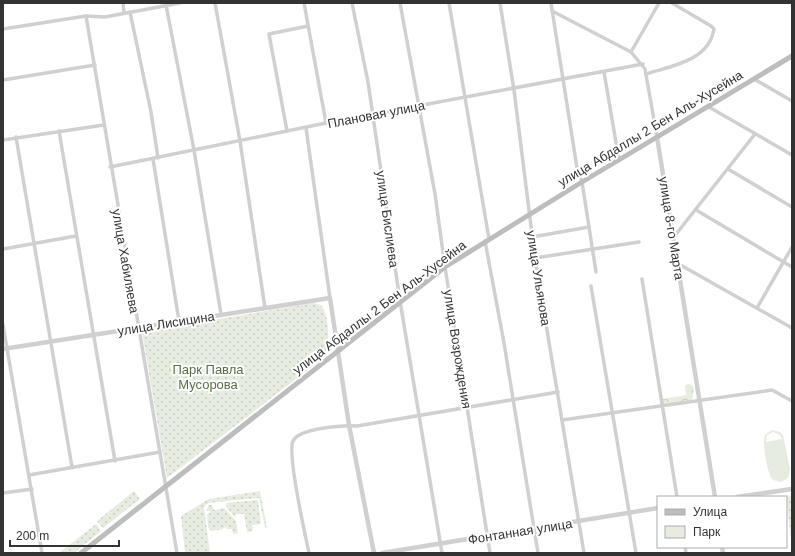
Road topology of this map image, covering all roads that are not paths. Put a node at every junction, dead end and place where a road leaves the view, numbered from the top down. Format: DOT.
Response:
graph roads {
  1 [pos="123,3"];
  2 [pos="180,3"];
  3 [pos="215,3"];
  4 [pos="304,3"];
  5 [pos="352,3"];
  6 [pos="400,3"];
  7 [pos="450,3"];
  8 [pos="500,3"];
  9 [pos="551,3"];
  10 [pos="659,3"];
  11 [pos="672,3"];
  12 [pos="166,5"];
  13 [pos="552,11"];
  14 [pos="130,12"];
  15 [pos="124,13"];
  16 [pos="86,16"];
  17 [pos="308,26"];
  18 [pos="3,29"];
  19 [pos="631,52"];
  20 [pos="792,56"];
  21 [pos="643,64"];
  22 [pos="95,65"];
  23 [pos="604,72"];
  24 [pos="646,74"];
  25 [pos="754,79"];
  26 [pos="3,80"];
  27 [pos="564,80"];
  28 [pos="514,90"];
  29 [pos="465,98"];
  30 [pos="792,101"];
  31 [pos="420,106"];
  32 [pos="709,107"];
  33 [pos="372,115"];
  34 [pos="326,123"];
  35 [pos="104,125"];
  36 [pos="306,128"];
  37 [pos="59,131"];
  38 [pos="287,131"];
  39 [pos="754,134"];
  40 [pos="16,137"];
  41 [pos="657,137"];
  42 [pos="3,140"];
  43 [pos="240,141"];
  44 [pos="194,150"];
  45 [pos="792,155"];
  46 [pos="158,158"];
  47 [pos="153,159"];
  48 [pos="618,160"];
  49 [pos="110,167"];
  50 [pos="728,169"];
  51 [pos="582,182"];
  52 [pos="792,207"];
  53 [pos="696,210"];
  54 [pos="529,214"];
  55 [pos="589,227"];
  56 [pos="76,236"];
  57 [pos="532,237"];
  58 [pos="673,238"];
  59 [pos="487,240"];
  60 [pos="639,242"];
  61 [pos="33,245"];
  62 [pos="792,247"];
  63 [pos="3,249"];
  64 [pos="592,249"];
  65 [pos="534,258"];
  66 [pos="783,262"];
  67 [pos="677,263"];
  68 [pos="444,267"];
  69 [pos="792,267"];
  70 [pos="596,272"];
  71 [pos="642,279"];
  72 [pos="591,286"];
  73 [pos="330,298"];
  74 [pos="400,302"];
  75 [pos="265,308"];
  76 [pos="757,308"];
  77 [pos="221,314"];
  78 [pos="179,321"];
  79 [pos="3,325"];
  80 [pos="138,327"];
  81 [pos="792,328"];
  82 [pos="94,335"];
  83 [pos="51,342"];
  84 [pos="5,349"];
  85 [pos="337,351"];
  86 [pos="558,392"];
  87 [pos="512,399"];
  88 [pos="699,401"];
  89 [pos="792,401"];
  90 [pos="661,406"];
  91 [pos="468,408"];
  92 [pos="613,413"];
  93 [pos="418,415"];
  94 [pos="562,420"];
  95 [pos="350,426"];
  96 [pos="160,452"];
  97 [pos="115,461"];
  98 [pos="72,467"];
  99 [pos="29,475"];
  100 [pos="166,486"];
  101 [pos="792,489"];
  102 [pos="32,490"];
  103 [pos="3,493"];
  104 [pos="677,496"];
  105 [pos="715,496"];
  106 [pos="744,496"];
  107 [pos="657,508"];
  108 [pos="628,513"];
  109 [pos="579,521"];
  110 [pos="534,528"];
  111 [pos="487,536"];
  112 [pos="441,544"];
  113 [pos="42,553"];
  114 [pos="81,553"];
  115 [pos="177,553"];
  116 [pos="308,553"];
  117 [pos="374,553"];
  118 [pos="382,553"];
  119 [pos="442,553"];
  120 [pos="490,553"];
  121 [pos="538,553"];
  122 [pos="584,553"];
  123 [pos="636,553"];
  1 -- 15 [label="street"];
  2 -- 12 [label="street"];
  3 -- 43 [label="street"];
  4 -- 17 [label="street"];
  5 -- 33 [label="street, улица Бислиева"];
  6 -- 31 [label="street, улица Возрождения"];
  7 -- 29 [label="street"];
  8 -- 28 [label="street, улица Ульянова"];
  9 -- 13 [label="street"];
  10 -- 19 [label="street"];
  11 -- 24 [label="street"];
  12 -- 14 [label="street"];
  12 -- 44 [label="street"];
  13 -- 19 [label="street, улица 8-го Марта"];
  13 -- 27 [label="street"];
  14 -- 15 [label="street"];
  14 -- 46 [label="street"];
  15 -- 16 [label="street"];
  16 -- 18 [label="street"];
  16 -- 22 [label="street, улица Хабиляева"];
  17 -- 34 [label="street"];
  17 -- 38 [label="street"];
  19 -- 21 [label="street, улица 8-го Марта"];
  20 -- 25 [label="main road, улица Абдаллы 2 Бен Аль-Хусейна"];
  21 -- 23 [label="street, Плановая улица"];
  21 -- 24 [label="street, улица 8-го Марта"];
  22 -- 26 [label="street"];
  22 -- 35 [label="street, улица Хабиляева"];
  23 -- 27 [label="street, Плановая улица"];
  23 -- 48 [label="street"];
  24 -- 41 [label="street, улица 8-го Марта"];
  25 -- 30 [label="street"];
  25 -- 32 [label="main road, улица Абдаллы 2 Бен Аль-Хусейна"];
  27 -- 28 [label="street, Плановая улица"];
  27 -- 51 [label="street"];
  28 -- 29 [label="street, Плановая улица"];
  28 -- 54 [label="street, улица Ульянова"];
  29 -- 31 [label="street, Плановая улица"];
  29 -- 59 [label="street"];
  31 -- 33 [label="street, Плановая улица"];
  31 -- 68 [label="street, улица Возрождения"];
  32 -- 39 [label="street"];
  32 -- 41 [label="main road, улица Абдаллы 2 Бен Аль-Хусейна"];
  33 -- 34 [label="street, Плановая улица"];
  33 -- 74 [label="street, улица Бислиева"];
  34 -- 36 [label="street, Плановая улица"];
  35 -- 37 [label="street"];
  35 -- 49 [label="street, улица Хабиляева"];
  36 -- 38 [label="street, Плановая улица"];
  36 -- 73 [label="street"];
  37 -- 40 [label="street"];
  37 -- 56 [label="street"];
  38 -- 43 [label="street, Плановая улица"];
  39 -- 45 [label="street"];
  39 -- 50 [label="street"];
  40 -- 42 [label="street"];
  40 -- 61 [label="street"];
  41 -- 48 [label="main road, улица Абдаллы 2 Бен Аль-Хусейна"];
  41 -- 58 [label="street, улица 8-го Марта"];
  43 -- 44 [label="street, Плановая улица"];
  43 -- 75 [label="street"];
  44 -- 46 [label="street, Плановая улица"];
  44 -- 77 [label="street"];
  46 -- 47 [label="street, Плановая улица"];
  47 -- 49 [label="street, Плановая улица"];
  47 -- 78 [label="street"];
  48 -- 51 [label="main road, улица Абдаллы 2 Бен Аль-Хусейна"];
  49 -- 80 [label="street, улица Хабиляева"];
  50 -- 52 [label="street"];
  50 -- 53 [label="street"];
  51 -- 54 [label="main road, улица Абдаллы 2 Бен Аль-Хусейна"];
  51 -- 55 [label="street"];
  53 -- 58 [label="street"];
  53 -- 66 [label="street"];
  54 -- 57 [label="street, улица Ульянова"];
  54 -- 59 [label="main road, улица Абдаллы 2 Бен Аль-Хусейна"];
  55 -- 57 [label="street"];
  55 -- 64 [label="street"];
  56 -- 61 [label="street"];
  56 -- 82 [label="street"];
  57 -- 65 [label="street, улица Ульянова"];
  58 -- 67 [label="street, улица 8-го Марта"];
  59 -- 68 [label="main road, улица Абдаллы 2 Бен Аль-Хусейна"];
  59 -- 87 [label="street"];
  60 -- 64 [label="street"];
  61 -- 63 [label="street"];
  61 -- 83 [label="street"];
  62 -- 66 [label="street"];
  64 -- 65 [label="street"];
  64 -- 70 [label="street"];
  65 -- 86 [label="street, улица Ульянова"];
  66 -- 69 [label="street"];
  66 -- 76 [label="street"];
  67 -- 76 [label="street"];
  67 -- 88 [label="street, улица 8-го Марта"];
  68 -- 74 [label="main road, улица Абдаллы 2 Бен Аль-Хусейна"];
  68 -- 91 [label="street, улица Возрождения"];
  71 -- 90 [label="street"];
  72 -- 92 [label="street"];
  73 -- 75 [label="street, улица Лисицина"];
  73 -- 85 [label="street"];
  74 -- 85 [label="main road, улица Абдаллы 2 Бен Аль-Хусейна"];
  74 -- 93 [label="street, улица Бислиева"];
  75 -- 77 [label="street, улица Лисицина"];
  76 -- 81 [label="street"];
  77 -- 78 [label="street, улица Лисицина"];
  78 -- 80 [label="street, улица Лисицина"];
  79 -- 84 [label="street"];
  80 -- 82 [label="street, улица Лисицина"];
  80 -- 96 [label="street, улица Хабиляева"];
  82 -- 83 [label="street, улица Лисицина"];
  82 -- 97 [label="street"];
  83 -- 84 [label="street, улица Лисицина"];
  83 -- 98 [label="street"];
  84 -- 99 [label="street"];
  85 -- 95 [label="street"];
  85 -- 100 [label="main road, улица Абдаллы 2 Бен Аль-Хусейна"];
  86 -- 87 [label="street"];
  86 -- 94 [label="street, улица Ульянова"];
  87 -- 91 [label="street"];
  87 -- 110 [label="street"];
  88 -- 89 [label="street"];
  88 -- 90 [label="street"];
  88 -- 105 [label="street, улица 8-го Марта"];
  90 -- 92 [label="street"];
  90 -- 104 [label="street"];
  91 -- 93 [label="street"];
  91 -- 111 [label="street, улица Возрождения"];
  92 -- 94 [label="street"];
  92 -- 108 [label="street"];
  93 -- 95 [label="street"];
  93 -- 112 [label="street, улица Бислиева"];
  94 -- 109 [label="street, улица Ульянова"];
  95 -- 116 [label="street"];
  95 -- 117 [label="street"];
  96 -- 97 [label="street"];
  96 -- 100 [label="street, улица Хабиляева"];
  97 -- 98 [label="street"];
  98 -- 99 [label="street"];
  99 -- 102 [label="street"];
  100 -- 114 [label="main road, улица Абдаллы 2 Бен Аль-Хусейна"];
  100 -- 115 [label="street, улица Хабиляева"];
  101 -- 106 [label="street"];
  102 -- 103 [label="street"];
  102 -- 113 [label="street"];
  107 -- 108 [label="street, Фонтанная улица"];
  108 -- 109 [label="street, Фонтанная улица"];
  108 -- 123 [label="street"];
  109 -- 110 [label="street, Фонтанная улица"];
  109 -- 122 [label="street, улица Ульянова"];
  110 -- 111 [label="street, Фонтанная улица"];
  110 -- 121 [label="street"];
  111 -- 112 [label="street, Фонтанная улица"];
  111 -- 120 [label="street, улица Возрождения"];
  112 -- 118 [label="street, Фонтанная улица"];
  112 -- 119 [label="street, улица Бислиева"];
}
